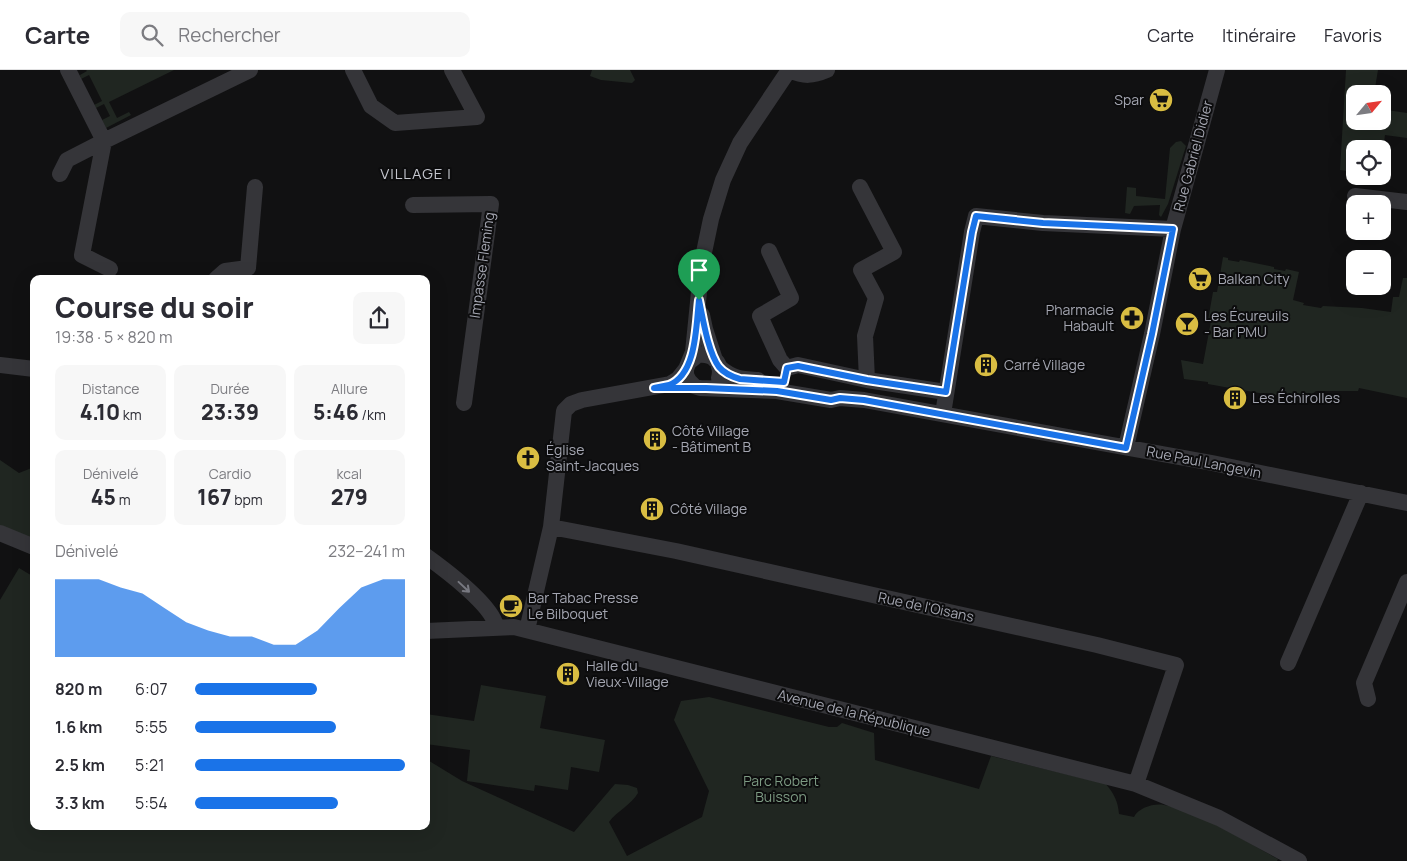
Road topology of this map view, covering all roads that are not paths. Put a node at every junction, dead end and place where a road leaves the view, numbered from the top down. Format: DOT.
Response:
graph roads {
  1 [pos="68,70"];
  2 [pos="250,70"];
  3 [pos="353,70"];
  4 [pos="452,70"];
  5 [pos="790,70"];
  6 [pos="827,70"];
  7 [pos="1217,70"];
  8 [pos="104,141"];
  9 [pos="60,174"];
  10 [pos="255,186"];
  11 [pos="860,187"];
  12 [pos="1391,200"];
  13 [pos="1407,202"];
  14 [pos="413,205"];
  15 [pos="1173,229"];
  16 [pos="769,251"];
  17 [pos="110,269"];
  18 [pos="220,275"];
  19 [pos="699,300"];
  20 [pos="717,363"];
  21 [pos="0,365"];
  22 [pos="687,365"];
  23 [pos="30,369"];
  24 [pos="783,380"];
  25 [pos="867,380"];
  26 [pos="654,388"];
  27 [pos="703,388"];
  28 [pos="946,392"];
  29 [pos="464,403"];
  30 [pos="943,414"];
  31 [pos="1126,448"];
  32 [pos="1361,493"];
  33 [pos="1407,502"];
  34 [pos="551,527"];
  35 [pos="0,533"];
  36 [pos="30,545"];
  37 [pos="430,559"];
  38 [pos="1407,582"];
  39 [pos="496,627"];
  40 [pos="527,630"];
  41 [pos="430,632"];
  42 [pos="1288,663"];
  43 [pos="1368,699"];
  44 [pos="1136,784"];
  45 [pos="1299,861"];
  1 -- 8 [label="street"];
  2 -- 8 [label="street"];
  3 -- 4 [label="street"];
  5 -- 6 [label="street"];
  5 -- 19 [label="street"];
  7 -- 15 [label="street, Rue Gabriel Didier"];
  8 -- 9 [label="street"];
  8 -- 17 [label="street"];
  10 -- 18 [label="street"];
  11 -- 25 [label="street"];
  12 -- 13 [label="street"];
  14 -- 29 [label="street, Impasse Fleming"];
  15 -- 28 [label="street"];
  15 -- 31 [label="street, Rue Gabriel Didier"];
  16 -- 24 [label="street"];
  19 -- 20 [label="street"];
  19 -- 22 [label="street"];
  20 -- 22 [label="street"];
  20 -- 24 [label="street, Rue Paul Langevin"];
  20 -- 27 [label="street"];
  21 -- 23 [label="street"];
  22 -- 26 [label="street"];
  22 -- 27 [label="street"];
  24 -- 25 [label="street"];
  24 -- 27 [label="street, Rue Paul Langevin"];
  24 -- 30 [label="street, Rue Paul Langevin"];
  25 -- 28 [label="street"];
  26 -- 27 [label="street, Rue Paul Langevin"];
  26 -- 34 [label="street"];
  28 -- 30 [label="street"];
  30 -- 31 [label="street, Rue Paul Langevin"];
  31 -- 32 [label="street, Rue Paul Langevin"];
  32 -- 33 [label="street, Rue Paul Langevin"];
  32 -- 42 [label="street"];
  34 -- 40 [label="street"];
  34 -- 44 [label="street, Rue de l'Oisans"];
  35 -- 36 [label="street"];
  37 -- 39 [label="street, one-way"];
  38 -- 43 [label="street"];
  39 -- 40 [label="street, Avenue de la République"];
  39 -- 41 [label="street, Avenue de la République"];
  40 -- 44 [label="street, Avenue de la République"];
  44 -- 45 [label="street, Avenue de la République"];
}
